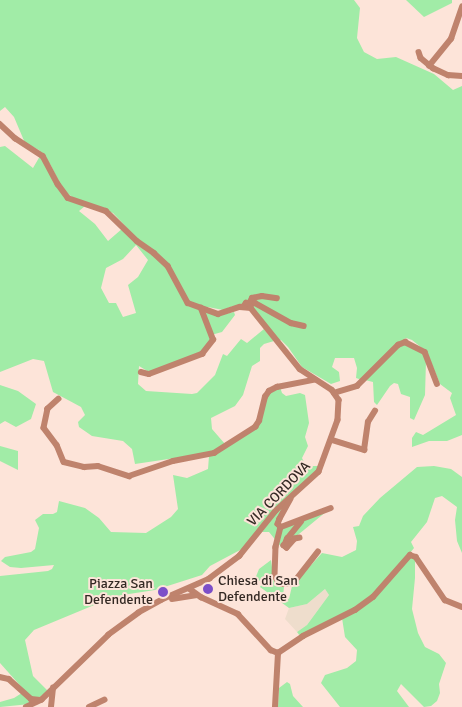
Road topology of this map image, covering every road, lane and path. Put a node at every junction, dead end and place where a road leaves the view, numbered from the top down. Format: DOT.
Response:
graph roads {
  1 [pos="462,7"];
  2 [pos="419,52"];
  3 [pos="429,66"];
  4 [pos="462,76"];
  5 [pos="0,124"];
  6 [pos="277,298"];
  7 [pos="250,302"];
  8 [pos="243,307"];
  9 [pos="201,308"];
  10 [pos="304,326"];
  11 [pos="141,372"];
  12 [pos="314,380"];
  13 [pos="437,384"];
  14 [pos="334,393"];
  15 [pos="59,399"];
  16 [pos="375,411"];
  17 [pos="332,440"];
  18 [pos="291,497"];
  19 [pos="331,508"];
  20 [pos="304,519"];
  21 [pos="280,527"];
  22 [pos="300,538"];
  23 [pos="318,552"];
  24 [pos="190,589"];
  25 [pos="196,595"];
  26 [pos="162,600"];
  27 [pos="462,607"];
  28 [pos="278,653"];
  29 [pos="0,677"];
  30 [pos="53,688"];
  31 [pos="42,700"];
  32 [pos="104,700"];
  33 [pos="27,707"];
  34 [pos="51,707"];
  35 [pos="88,707"];
  36 [pos="274,707"];
  1 -- 3 [label="street"];
  2 -- 3 [label="street"];
  3 -- 4 [label="street"];
  5 -- 9 [label="street"];
  6 -- 7 [label="street"];
  7 -- 8 [label="street"];
  7 -- 10 [label="street"];
  8 -- 9 [label="street"];
  8 -- 12 [label="street"];
  9 -- 11 [label="street"];
  12 -- 14 [label="street"];
  12 -- 15 [label="street"];
  13 -- 14 [label="street"];
  14 -- 17 [label="street, VIA CORDOVA"];
  16 -- 17 [label="street"];
  17 -- 18 [label="street, VIA CORDOVA"];
  18 -- 21 [label="street"];
  18 -- 24 [label="street, VIA CORDOVA"];
  19 -- 20 [label="street"];
  20 -- 21 [label="street"];
  20 -- 22 [label="street"];
  21 -- 23 [label="street"];
  24 -- 25 [label="street"];
  24 -- 26 [label="street, VIA CORDOVA"];
  25 -- 26 [label="street"];
  25 -- 28 [label="street"];
  26 -- 30 [label="street"];
  27 -- 28 [label="street"];
  28 -- 36 [label="street"];
  29 -- 31 [label="street"];
  30 -- 31 [label="street"];
  30 -- 34 [label="street"];
  31 -- 33 [label="street"];
  32 -- 35 [label="street"];
}
